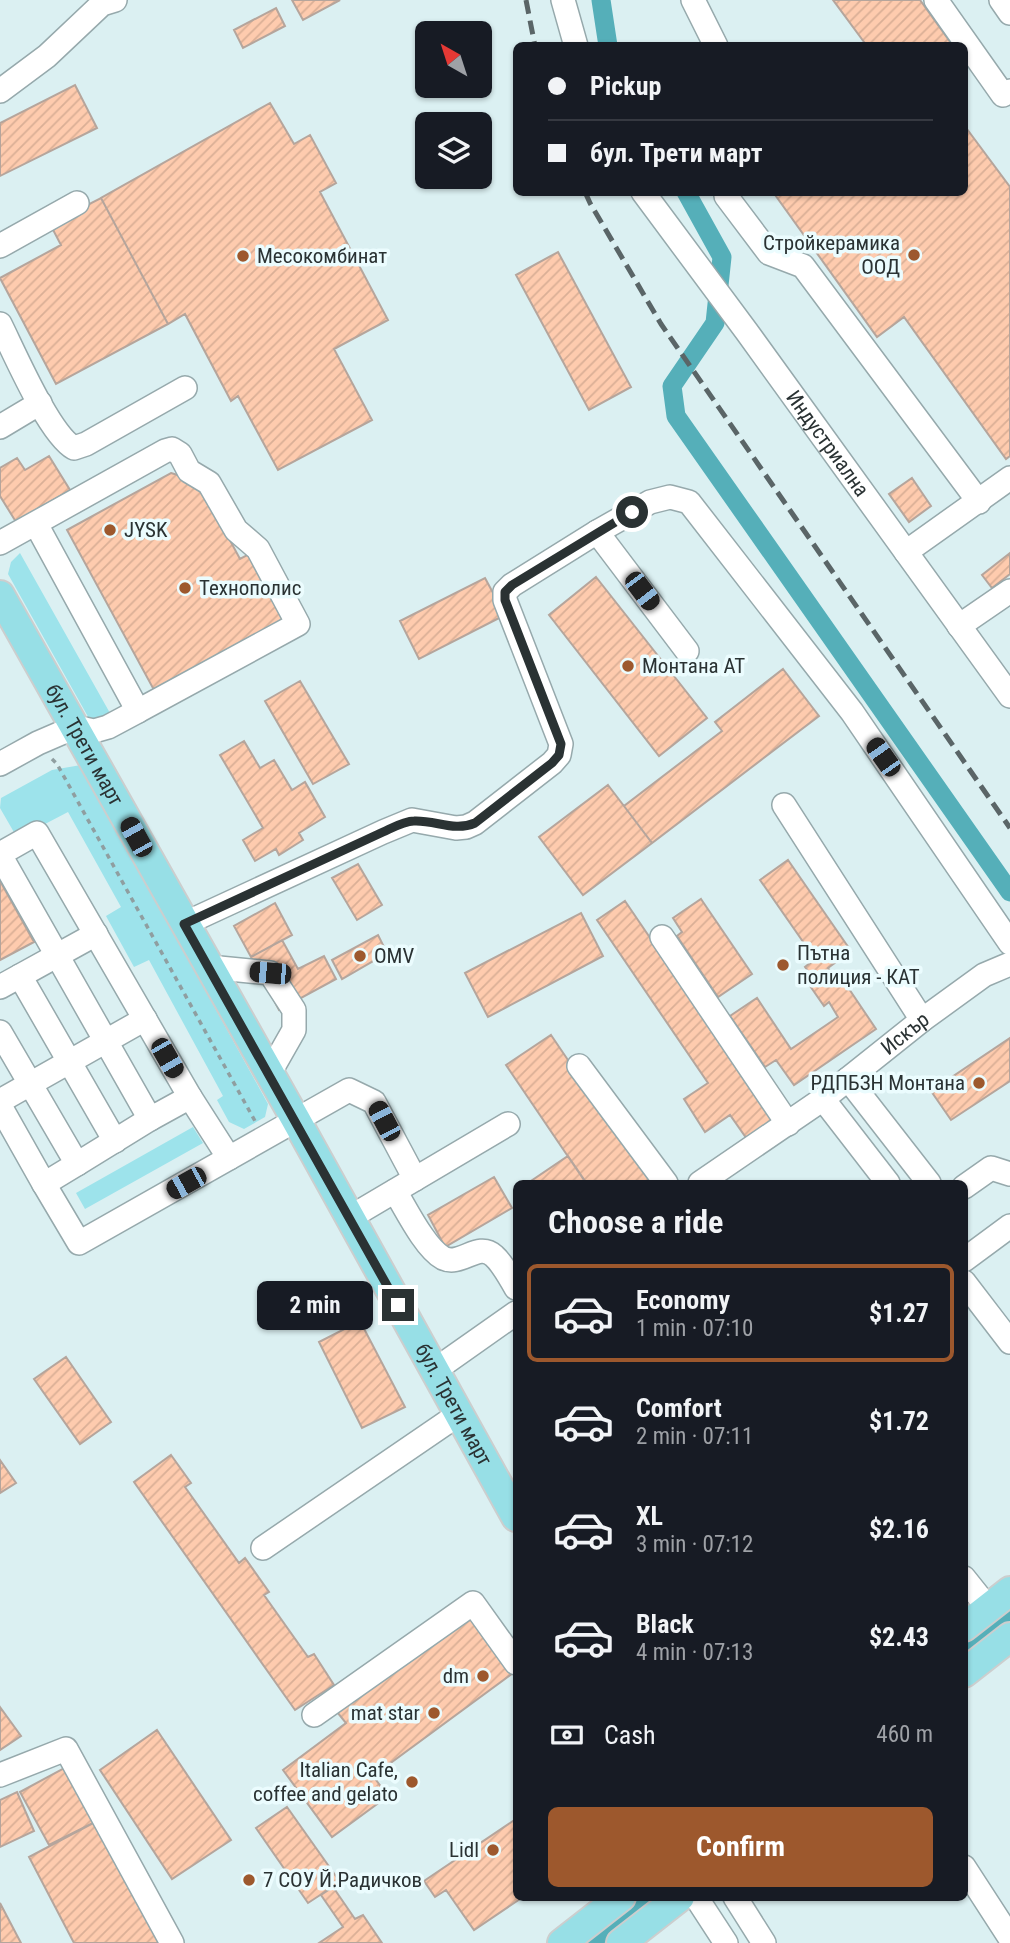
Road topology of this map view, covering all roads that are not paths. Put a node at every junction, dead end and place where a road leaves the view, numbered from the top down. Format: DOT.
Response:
graph roads {
  1 [pos="563,0"];
  2 [pos="693,0"];
  3 [pos="1001,0"];
  4 [pos="104,1"];
  5 [pos="940,1"];
  6 [pos="1010,13"];
  7 [pos="575,42"];
  8 [pos="714,42"];
  9 [pos="967,42"];
  10 [pos="968,43"];
  11 [pos="0,91"];
  12 [pos="1010,91"];
  13 [pos="646,196"];
  14 [pos="726,196"];
  15 [pos="77,203"];
  16 [pos="0,246"];
  17 [pos="0,324"];
  18 [pos="185,388"];
  19 [pos="40,403"];
  20 [pos="0,427"];
  21 [pos="1010,478"];
  22 [pos="979,502"];
  23 [pos="36,524"];
  24 [pos="597,532"];
  25 [pos="0,543"];
  26 [pos="906,552"];
  27 [pos="1010,591"];
  28 [pos="0,595"];
  29 [pos="959,626"];
  30 [pos="687,651"];
  31 [pos="1010,696"];
  32 [pos="138,710"];
  33 [pos="75,727"];
  34 [pos="0,764"];
  35 [pos="784,805"];
  36 [pos="0,854"];
  37 [pos="184,924"];
  38 [pos="96,934"];
  39 [pos="662,937"];
  40 [pos="1010,943"];
  41 [pos="57,956"];
  42 [pos="1010,964"];
  43 [pos="209,967"];
  44 [pos="10,982"];
  45 [pos="145,1019"];
  46 [pos="922,1020"];
  47 [pos="0,1032"];
  48 [pos="106,1041"];
  49 [pos="69,1062"];
  50 [pos="579,1066"];
  51 [pos="269,1074"];
  52 [pos="848,1079"];
  53 [pos="30,1084"];
  54 [pos="190,1097"];
  55 [pos="824,1099"];
  56 [pos="0,1101"];
  57 [pos="0,1106"];
  58 [pos="150,1119"];
  59 [pos="296,1120"];
  60 [pos="508,1124"];
  61 [pos="788,1124"];
  62 [pos="115,1141"];
  63 [pos="229,1158"];
  64 [pos="77,1164"];
  65 [pos="1010,1174"];
  66 [pos="415,1179"];
  67 [pos="664,1180"];
  68 [pos="704,1180"];
  69 [pos="886,1180"];
  70 [pos="927,1180"];
  71 [pos="44,1184"];
  72 [pos="968,1184"];
  73 [pos="395,1191"];
  74 [pos="349,1217"];
  75 [pos="1010,1226"];
  76 [pos="968,1257"];
  77 [pos="513,1283"];
  78 [pos="968,1287"];
  79 [pos="513,1315"];
  80 [pos="1010,1342"];
  81 [pos="435,1370"];
  82 [pos="459,1414"];
  83 [pos="513,1512"];
  84 [pos="263,1548"];
  85 [pos="968,1583"];
  86 [pos="1010,1591"];
  87 [pos="988,1608"];
  88 [pos="968,1624"];
  89 [pos="1010,1637"];
  90 [pos="513,1659"];
  91 [pos="968,1670"];
  92 [pos="314,1715"];
  93 [pos="0,1775"];
  94 [pos="968,1873"];
  95 [pos="616,1901"];
  96 [pos="675,1901"];
  97 [pos="699,1901"];
  98 [pos="738,1901"];
  99 [pos="1010,1938"];
  100 [pos="172,1943"];
  101 [pos="562,1943"];
  102 [pos="621,1943"];
  103 [pos="726,1943"];
  104 [pos="764,1943"];
  1 -- 7 [label="street"];
  2 -- 8 [label="street"];
  3 -- 6 [label="street"];
  4 -- 11 [label="street"];
  5 -- 9 [label="street"];
  10 -- 12 [label="street"];
  13 -- 26 [label="street, Индустриална"];
  14 -- 22 [label="street"];
  15 -- 16 [label="street"];
  17 -- 19 [label="street"];
  18 -- 19 [label="street"];
  19 -- 20 [label="street"];
  21 -- 22 [label="street"];
  22 -- 26 [label="street"];
  23 -- 25 [label="street"];
  23 -- 32 [label="street"];
  23 -- 32 [label="street"];
  24 -- 30 [label="street"];
  24 -- 37 [label="street"];
  24 -- 40 [label="street"];
  26 -- 29 [label="street, Индустриална"];
  27 -- 29 [label="street"];
  28 -- 33 [label="main road, бул. Трети март"];
  29 -- 31 [label="street, Индустриална"];
  32 -- 33 [label="street"];
  33 -- 34 [label="street"];
  33 -- 37 [label="main road, бул. Трети март"];
  35 -- 46 [label="street"];
  36 -- 38 [label="street"];
  36 -- 41 [label="street"];
  37 -- 43 [label="main road, бул. Трети март"];
  38 -- 41 [label="street"];
  38 -- 45 [label="street"];
  39 -- 61 [label="street"];
  41 -- 44 [label="street"];
  41 -- 48 [label="street"];
  42 -- 46 [label="street, Искър"];
  43 -- 51 [label="main road, бул. Трети март"];
  43 -- 51 [label="street"];
  44 -- 49 [label="street"];
  45 -- 48 [label="street"];
  45 -- 54 [label="street"];
  46 -- 52 [label="street, Искър"];
  47 -- 53 [label="street"];
  48 -- 49 [label="street"];
  48 -- 58 [label="street"];
  49 -- 53 [label="street"];
  49 -- 62 [label="street"];
  50 -- 67 [label="street"];
  51 -- 59 [label="main road, бул. Трети март"];
  52 -- 55 [label="street, Искър"];
  52 -- 70 [label="street"];
  53 -- 56 [label="street"];
  53 -- 64 [label="street"];
  54 -- 58 [label="street"];
  54 -- 63 [label="street"];
  55 -- 61 [label="street, Искър"];
  55 -- 69 [label="street"];
  57 -- 71 [label="street"];
  58 -- 62 [label="street"];
  59 -- 63 [label="street"];
  59 -- 66 [label="street"];
  59 -- 74 [label="main road, бул. Трети март"];
  60 -- 66 [label="street"];
  61 -- 68 [label="street, Искър"];
  62 -- 64 [label="street"];
  63 -- 71 [label="street"];
  64 -- 71 [label="street"];
  65 -- 72 [label="street"];
  66 -- 73 [label="street"];
  73 -- 74 [label="street"];
  73 -- 77 [label="street"];
  74 -- 81 [label="main road, бул. Трети март"];
  75 -- 76 [label="street"];
  78 -- 80 [label="street"];
  79 -- 81 [label="street"];
  81 -- 82 [label="main road, бул. Трети март"];
  82 -- 83 [label="main road, бул. Трети март"];
  82 -- 84 [label="street"];
  85 -- 87 [label="street"];
  86 -- 87 [label="main road"];
  87 -- 88 [label="main road"];
  89 -- 91 [label="main road"];
  90 -- 92 [label="street"];
  93 -- 100 [label="street"];
  94 -- 99 [label="street"];
  95 -- 101 [label="main road"];
  96 -- 102 [label="main road"];
  97 -- 103 [label="street"];
  98 -- 104 [label="street"];
}
